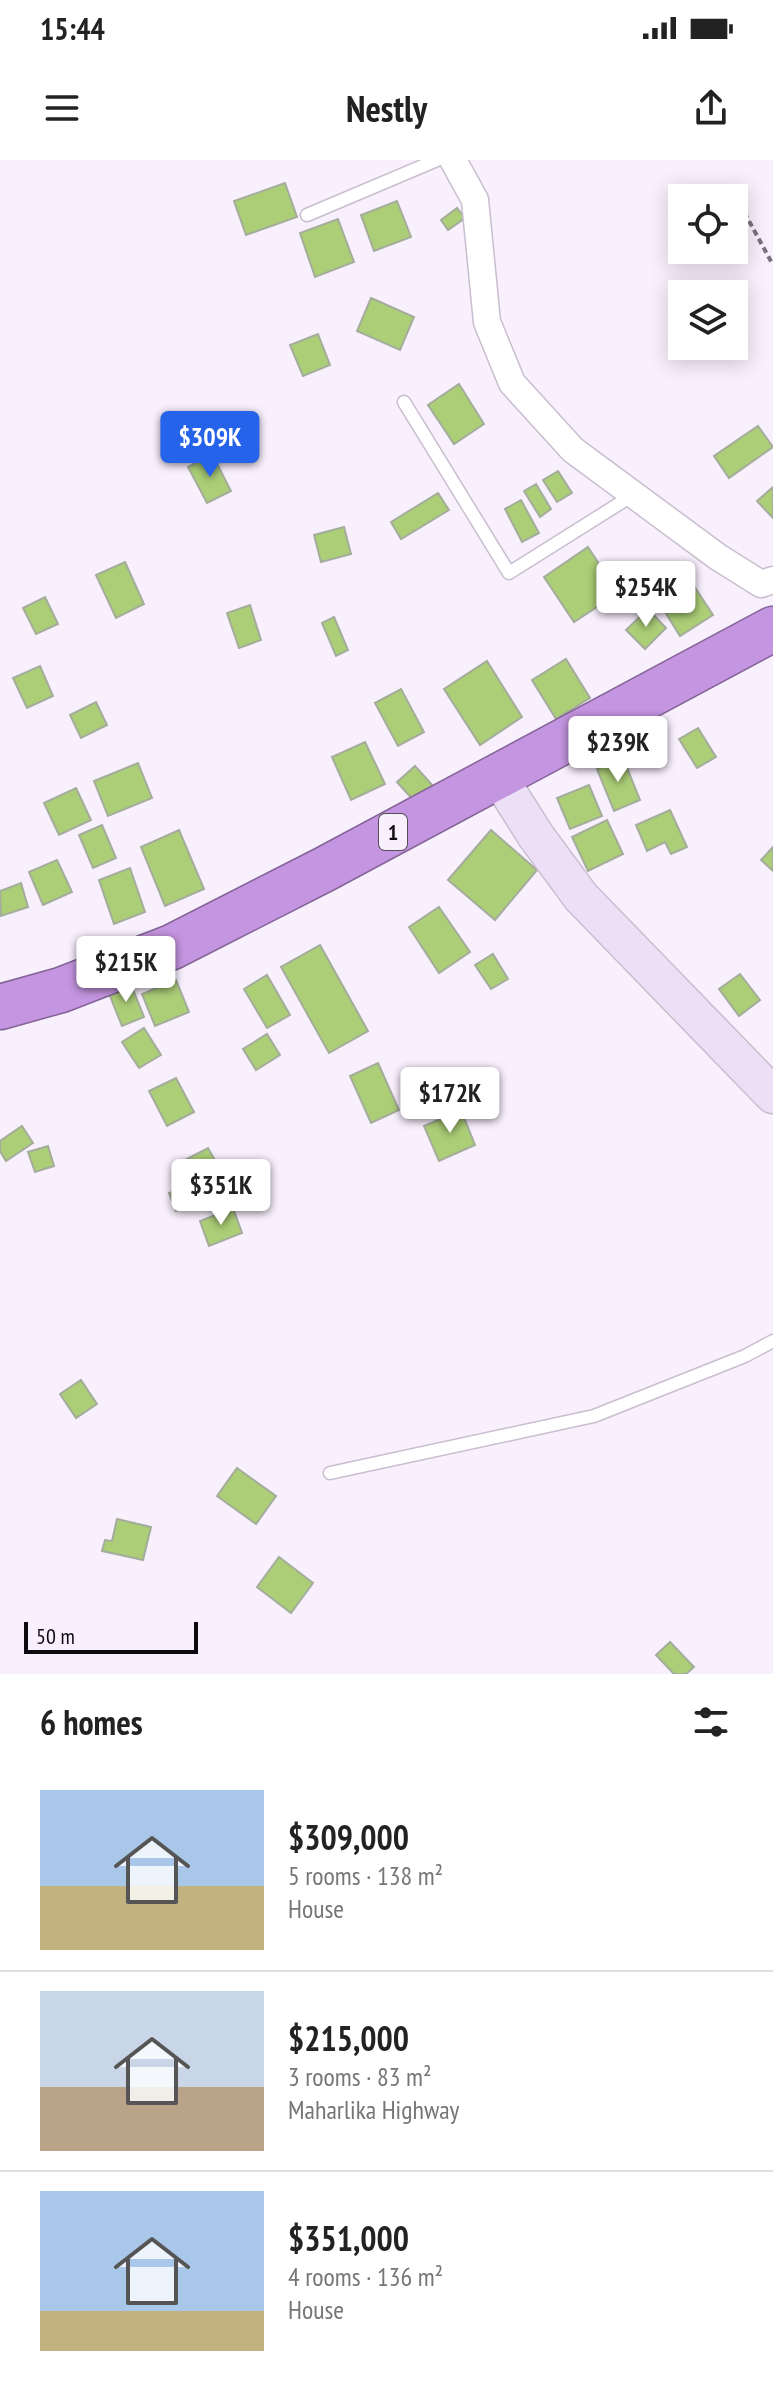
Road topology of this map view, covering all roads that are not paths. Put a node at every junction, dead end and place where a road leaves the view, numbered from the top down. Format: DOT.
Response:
graph roads {
  1 [pos="437,160"];
  2 [pos="453,160"];
  3 [pos="307,215"];
  4 [pos="404,402"];
  5 [pos="633,495"];
  6 [pos="773,580"];
  7 [pos="773,629"];
  8 [pos="498,776"];
  9 [pos="0,1007"];
  10 [pos="773,1095"];
  11 [pos="773,1341"];
  12 [pos="330,1473"];
  1 -- 3 [label="lane"];
  2 -- 5 [label="street"];
  4 -- 5 [label="lane"];
  5 -- 6 [label="street"];
  7 -- 8 [label="highway, 1"];
  8 -- 9 [label="highway, 1"];
  8 -- 10 [label="street"];
  11 -- 12 [label="lane"];
}
